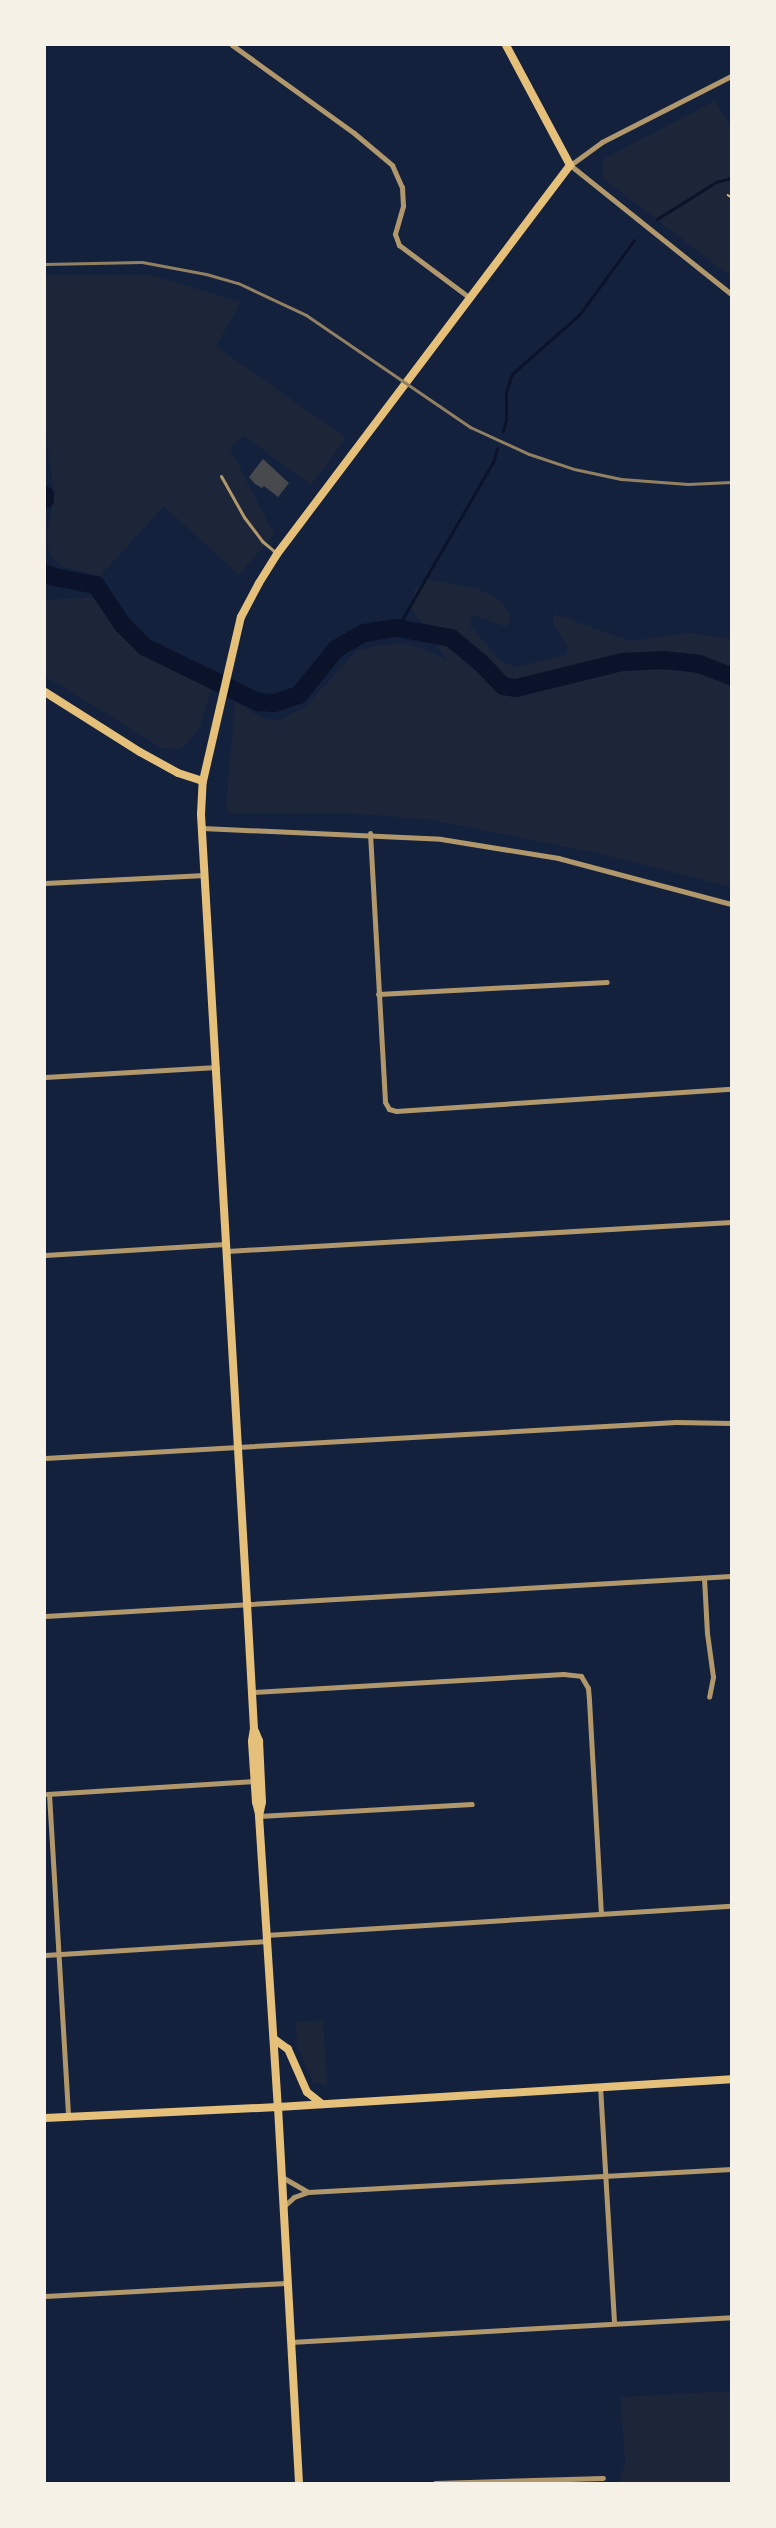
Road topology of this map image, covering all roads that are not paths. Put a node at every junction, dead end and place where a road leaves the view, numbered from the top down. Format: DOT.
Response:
graph roads {
  1 [pos="232,45"];
  2 [pos="506,45"];
  3 [pos="731,76"];
  4 [pos="570,165"];
  5 [pos="731,294"];
  6 [pos="470,298"];
  7 [pos="221,476"];
  8 [pos="278,554"];
  9 [pos="45,692"];
  10 [pos="203,781"];
  11 [pos="202,828"];
  12 [pos="370,833"];
  13 [pos="205,875"];
  14 [pos="45,883"];
  15 [pos="731,904"];
  16 [pos="607,982"];
  17 [pos="378,994"];
  18 [pos="217,1067"];
  19 [pos="45,1077"];
  20 [pos="731,1089"];
  21 [pos="731,1222"];
  22 [pos="227,1247"];
  23 [pos="45,1255"];
  24 [pos="731,1423"];
  25 [pos="238,1447"];
  26 [pos="45,1458"];
  27 [pos="731,1576"];
  28 [pos="704,1578"];
  29 [pos="247,1603"];
  30 [pos="45,1616"];
  31 [pos="252,1692"];
  32 [pos="709,1697"];
  33 [pos="254,1729"];
  34 [pos="255,1781"];
  35 [pos="47,1794"];
  36 [pos="472,1804"];
  37 [pos="260,1815"];
  38 [pos="731,1906"];
  39 [pos="601,1914"];
  40 [pos="267,1938"];
  41 [pos="57,1954"];
  42 [pos="45,1955"];
  43 [pos="274,2039"];
  44 [pos="731,2079"];
  45 [pos="600,2086"];
  46 [pos="322,2104"];
  47 [pos="278,2107"];
  48 [pos="68,2117"];
  49 [pos="45,2118"];
  50 [pos="731,2169"];
  51 [pos="605,2176"];
  52 [pos="282,2177"];
  53 [pos="308,2192"];
  54 [pos="283,2206"];
  55 [pos="286,2283"];
  56 [pos="45,2296"];
  57 [pos="731,2317"];
  58 [pos="614,2323"];
  59 [pos="290,2342"];
  60 [pos="603,2478"];
  61 [pos="299,2483"];
  62 [pos="435,2483"];
  1 -- 6 [label="street"];
  2 -- 4 [label="main road"];
  3 -- 4 [label="street"];
  4 -- 5 [label="street"];
  4 -- 6 [label="main road"];
  6 -- 8 [label="main road"];
  7 -- 8 [label="lane"];
  8 -- 10 [label="main road"];
  9 -- 10 [label="main road"];
  10 -- 11 [label="main road"];
  11 -- 12 [label="street"];
  11 -- 13 [label="main road"];
  12 -- 15 [label="street"];
  12 -- 17 [label="street"];
  13 -- 14 [label="street"];
  13 -- 18 [label="main road"];
  16 -- 17 [label="street"];
  17 -- 20 [label="street"];
  18 -- 19 [label="street"];
  18 -- 22 [label="main road"];
  21 -- 22 [label="street"];
  22 -- 23 [label="street"];
  22 -- 25 [label="main road"];
  24 -- 25 [label="street"];
  25 -- 26 [label="street"];
  25 -- 29 [label="main road"];
  27 -- 28 [label="street"];
  28 -- 29 [label="street"];
  28 -- 32 [label="street"];
  29 -- 30 [label="street"];
  29 -- 31 [label="main road"];
  31 -- 33 [label="main road"];
  31 -- 39 [label="street"];
  33 -- 34 [label="main road"];
  33 -- 37 [label="main road"];
  34 -- 35 [label="street"];
  34 -- 37 [label="main road"];
  35 -- 41 [label="street"];
  36 -- 37 [label="street"];
  37 -- 40 [label="main road"];
  38 -- 39 [label="street"];
  39 -- 40 [label="street"];
  40 -- 41 [label="street"];
  40 -- 43 [label="main road"];
  41 -- 42 [label="street"];
  41 -- 48 [label="street"];
  43 -- 46 [label="main road"];
  43 -- 47 [label="main road"];
  44 -- 45 [label="main road"];
  45 -- 46 [label="main road"];
  45 -- 51 [label="street"];
  46 -- 47 [label="main road"];
  47 -- 48 [label="main road"];
  47 -- 52 [label="main road"];
  48 -- 49 [label="main road"];
  50 -- 51 [label="street"];
  51 -- 53 [label="street"];
  51 -- 58 [label="street"];
  52 -- 53 [label="street"];
  52 -- 54 [label="main road"];
  53 -- 54 [label="street"];
  54 -- 55 [label="main road"];
  55 -- 56 [label="street"];
  55 -- 59 [label="main road"];
  57 -- 58 [label="street"];
  58 -- 59 [label="street"];
  59 -- 61 [label="main road"];
  60 -- 62 [label="street"];
}
